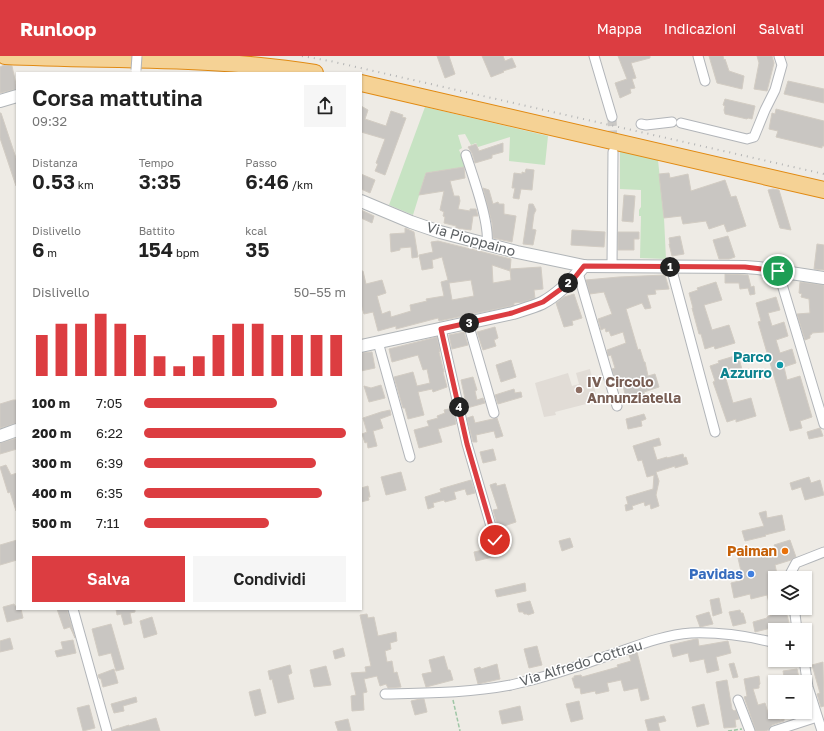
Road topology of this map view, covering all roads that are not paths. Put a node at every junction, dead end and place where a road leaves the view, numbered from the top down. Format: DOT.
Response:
graph roads {
  1 [pos="5,56"];
  2 [pos="58,56"];
  3 [pos="137,56"];
  4 [pos="594,56"];
  5 [pos="698,56"];
  6 [pos="780,56"];
  7 [pos="135,72"];
  8 [pos="308,72"];
  9 [pos="705,81"];
  10 [pos="362,83"];
  11 [pos="16,96"];
  12 [pos="0,101"];
  13 [pos="612,117"];
  14 [pos="641,124"];
  15 [pos="613,152"];
  16 [pos="466,155"];
  17 [pos="824,190"];
  18 [pos="362,201"];
  19 [pos="487,244"];
  20 [pos="612,266"];
  21 [pos="671,267"];
  22 [pos="581,270"];
  23 [pos="778,271"];
  24 [pos="824,278"];
  25 [pos="468,323"];
  26 [pos="441,329"];
  27 [pos="378,342"];
  28 [pos="362,346"];
  29 [pos="617,406"];
  30 [pos="494,414"];
  31 [pos="824,424"];
  32 [pos="16,430"];
  33 [pos="715,432"];
  34 [pos="0,436"];
  35 [pos="410,457"];
  36 [pos="495,540"];
  37 [pos="824,552"];
  38 [pos="792,571"];
  39 [pos="73,610"];
  40 [pos="768,641"];
  41 [pos="805,667"];
  42 [pos="385,694"];
  43 [pos="738,700"];
  44 [pos="817,717"];
  45 [pos="749,730"];
  46 [pos="107,731"];
  47 [pos="774,731"];
  48 [pos="822,731"];
  1 -- 2 [label="highway"];
  2 -- 8 [label="highway"];
  3 -- 7 [label="street, bridge"];
  4 -- 13 [label="street"];
  5 -- 9 [label="street"];
  6 -- 14 [label="street"];
  10 -- 17 [label="highway"];
  11 -- 12 [label="main road"];
  15 -- 20 [label="street"];
  16 -- 19 [label="street"];
  18 -- 19 [label="main road, Via Pioppaino"];
  19 -- 22 [label="main road, Via Pioppaino"];
  20 -- 21 [label="main road, Via Pioppaino"];
  20 -- 22 [label="main road, Via Pioppaino"];
  21 -- 23 [label="main road, Via Pioppaino"];
  21 -- 33 [label="street"];
  22 -- 25 [label="main road"];
  22 -- 29 [label="street"];
  23 -- 24 [label="main road, Via Pioppaino"];
  23 -- 31 [label="street"];
  25 -- 26 [label="main road"];
  25 -- 30 [label="street"];
  26 -- 27 [label="main road"];
  26 -- 36 [label="street"];
  27 -- 28 [label="main road"];
  27 -- 35 [label="street"];
  32 -- 34 [label="main road"];
  37 -- 38 [label="street"];
  39 -- 46 [label="street"];
  40 -- 42 [label="street, Via Alfredo Cottrau"];
  41 -- 44 [label="street"];
  43 -- 45 [label="street"];
  44 -- 47 [label="street"];
  44 -- 48 [label="street"];
}
